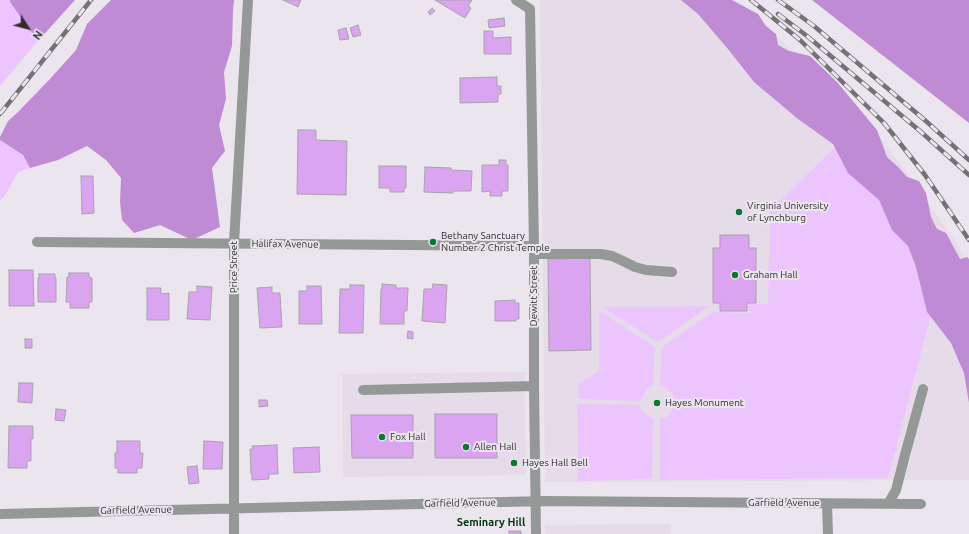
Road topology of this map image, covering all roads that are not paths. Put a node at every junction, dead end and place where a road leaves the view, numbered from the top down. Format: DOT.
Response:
graph roads {
  1 [pos="248,0"];
  2 [pos="516,0"];
  3 [pos="37,242"];
  4 [pos="234,243"];
  5 [pos="534,250"];
  6 [pos="672,272"];
  7 [pos="534,386"];
  8 [pos="923,389"];
  9 [pos="363,390"];
  10 [pos="536,502"];
  11 [pos="826,504"];
  12 [pos="888,504"];
  13 [pos="920,504"];
  14 [pos="234,508"];
  15 [pos="0,514"];
  16 [pos="234,534"];
  17 [pos="536,534"];
  18 [pos="828,534"];
  1 -- 4 [label="street, Price Street"];
  2 -- 5 [label="street, Dewitt Street"];
  3 -- 4 [label="street, Halifax Avenue"];
  4 -- 5 [label="street, Halifax Avenue"];
  4 -- 14 [label="street, Price Street"];
  5 -- 6 [label="street, Halifax Avenue"];
  5 -- 7 [label="street, Dewitt Street"];
  7 -- 9 [label="street"];
  7 -- 10 [label="street, Dewitt Street"];
  8 -- 12 [label="street"];
  10 -- 11 [label="street, Garfield Avenue"];
  10 -- 14 [label="street, Garfield Avenue"];
  10 -- 17 [label="street, Dewitt Street"];
  11 -- 12 [label="street, Garfield Avenue"];
  11 -- 18 [label="street"];
  12 -- 13 [label="street, Garfield Avenue"];
  14 -- 15 [label="street, Garfield Avenue"];
  14 -- 16 [label="street, Price Street"];
}
